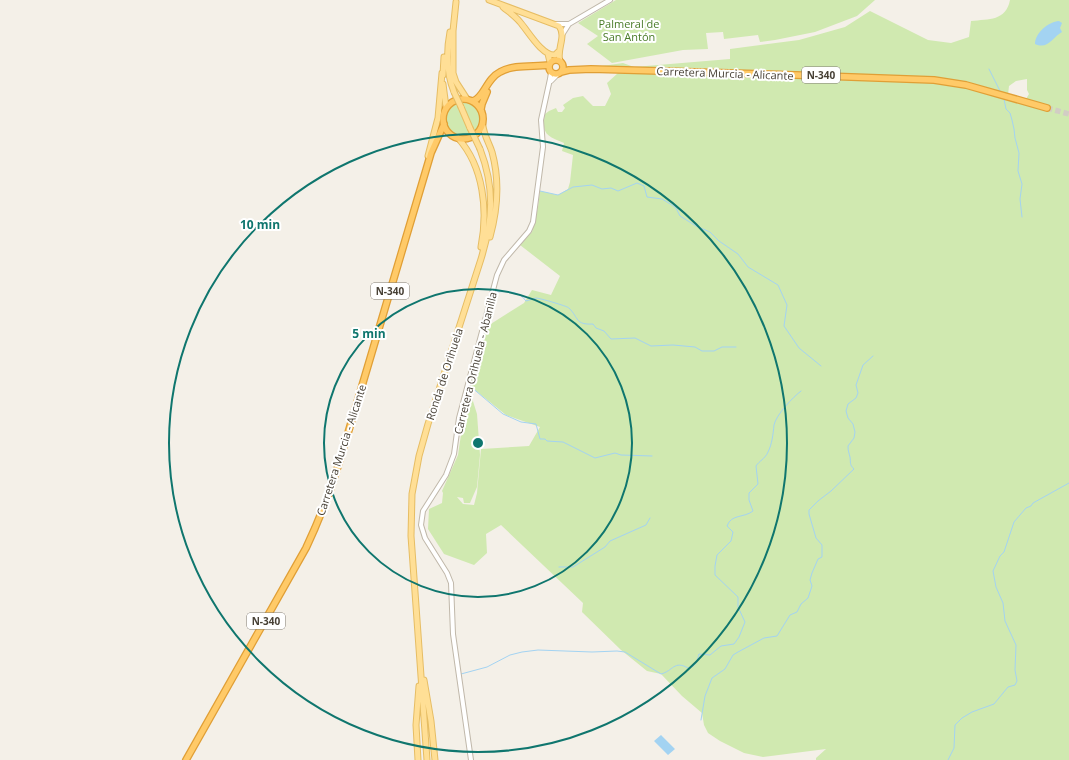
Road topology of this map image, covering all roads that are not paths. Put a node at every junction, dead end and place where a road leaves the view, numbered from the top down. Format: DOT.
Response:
graph roads {
  1 [pos="489,0"];
  2 [pos="610,0"];
  3 [pos="456,1"];
  4 [pos="496,2"];
  5 [pos="526,14"];
  6 [pos="520,22"];
  7 [pos="554,24"];
  8 [pos="569,24"];
  9 [pos="452,25"];
  10 [pos="562,32"];
  11 [pos="558,52"];
  12 [pos="548,54"];
  13 [pos="561,62"];
  14 [pos="550,67"];
  15 [pos="591,69"];
  16 [pos="442,73"];
  17 [pos="559,73"];
  18 [pos="550,83"];
  19 [pos="470,100"];
  20 [pos="446,108"];
  21 [pos="1047,108"];
  22 [pos="481,109"];
  23 [pos="444,124"];
  24 [pos="483,126"];
  25 [pos="455,137"];
  26 [pos="436,142"];
  27 [pos="425,170"];
  28 [pos="471,290"];
  29 [pos="460,324"];
  30 [pos="417,616"];
  31 [pos="418,637"];
  32 [pos="186,760"];
  33 [pos="418,760"];
  34 [pos="427,760"];
  35 [pos="435,760"];
  36 [pos="471,760"];
  1 -- 4 [label="main road"];
  2 -- 8 [label="street"];
  3 -- 9 [label="main road, Ronda de Orihuela"];
  3 -- 19 [label="main road"];
  4 -- 5 [label="main road"];
  4 -- 6 [label="main road"];
  5 -- 6 [label="main road"];
  5 -- 7 [label="main road"];
  6 -- 12 [label="main road"];
  7 -- 8 [label="street"];
  7 -- 10 [label="main road"];
  8 -- 10 [label="street"];
  9 -- 16 [label="main road"];
  9 -- 28 [label="main road, Ronda de Orihuela, bridge"];
  10 -- 11 [label="main road"];
  11 -- 12 [label="main road"];
  11 -- 13 [label="main road"];
  12 -- 14 [label="main road"];
  13 -- 14 [label="highway, N-340"];
  13 -- 15 [label="highway, Carretera Murcia - Alicante / N-340"];
  13 -- 17 [label="highway"];
  14 -- 17 [label="highway, N-340"];
  14 -- 18 [label="street, Carretera Orihuela - Abanilla"];
  14 -- 19 [label="highway, N-340"];
  14 -- 22 [label="highway, N-340"];
  15 -- 17 [label="highway, Carretera Murcia - Alicante / N-340"];
  15 -- 21 [label="highway, Carretera Murcia - Alicante / N-340"];
  16 -- 20 [label="main road"];
  16 -- 27 [label="main road"];
  17 -- 18 [label="street, Carretera Orihuela - Abanilla"];
  18 -- 36 [label="street, Carretera Orihuela - Abanilla"];
  19 -- 20 [label="highway, N-340"];
  19 -- 22 [label="highway"];
  20 -- 23 [label="highway, N-340"];
  22 -- 24 [label="highway, N-340"];
  23 -- 25 [label="highway"];
  23 -- 26 [label="highway, Carretera Murcia - Alicante / N-340"];
  24 -- 25 [label="highway"];
  24 -- 28 [label="main road"];
  25 -- 26 [label="highway"];
  25 -- 29 [label="main road"];
  26 -- 27 [label="highway, Carretera Murcia - Alicante / N-340"];
  27 -- 32 [label="highway, Carretera Murcia - Alicante / N-340"];
  28 -- 29 [label="main road, Ronda de Orihuela"];
  29 -- 30 [label="main road, Ronda de Orihuela"];
  30 -- 31 [label="main road, Ronda de Orihuela"];
  30 -- 35 [label="main road"];
  31 -- 33 [label="main road"];
  31 -- 34 [label="main road, Ronda de Orihuela"];
}
